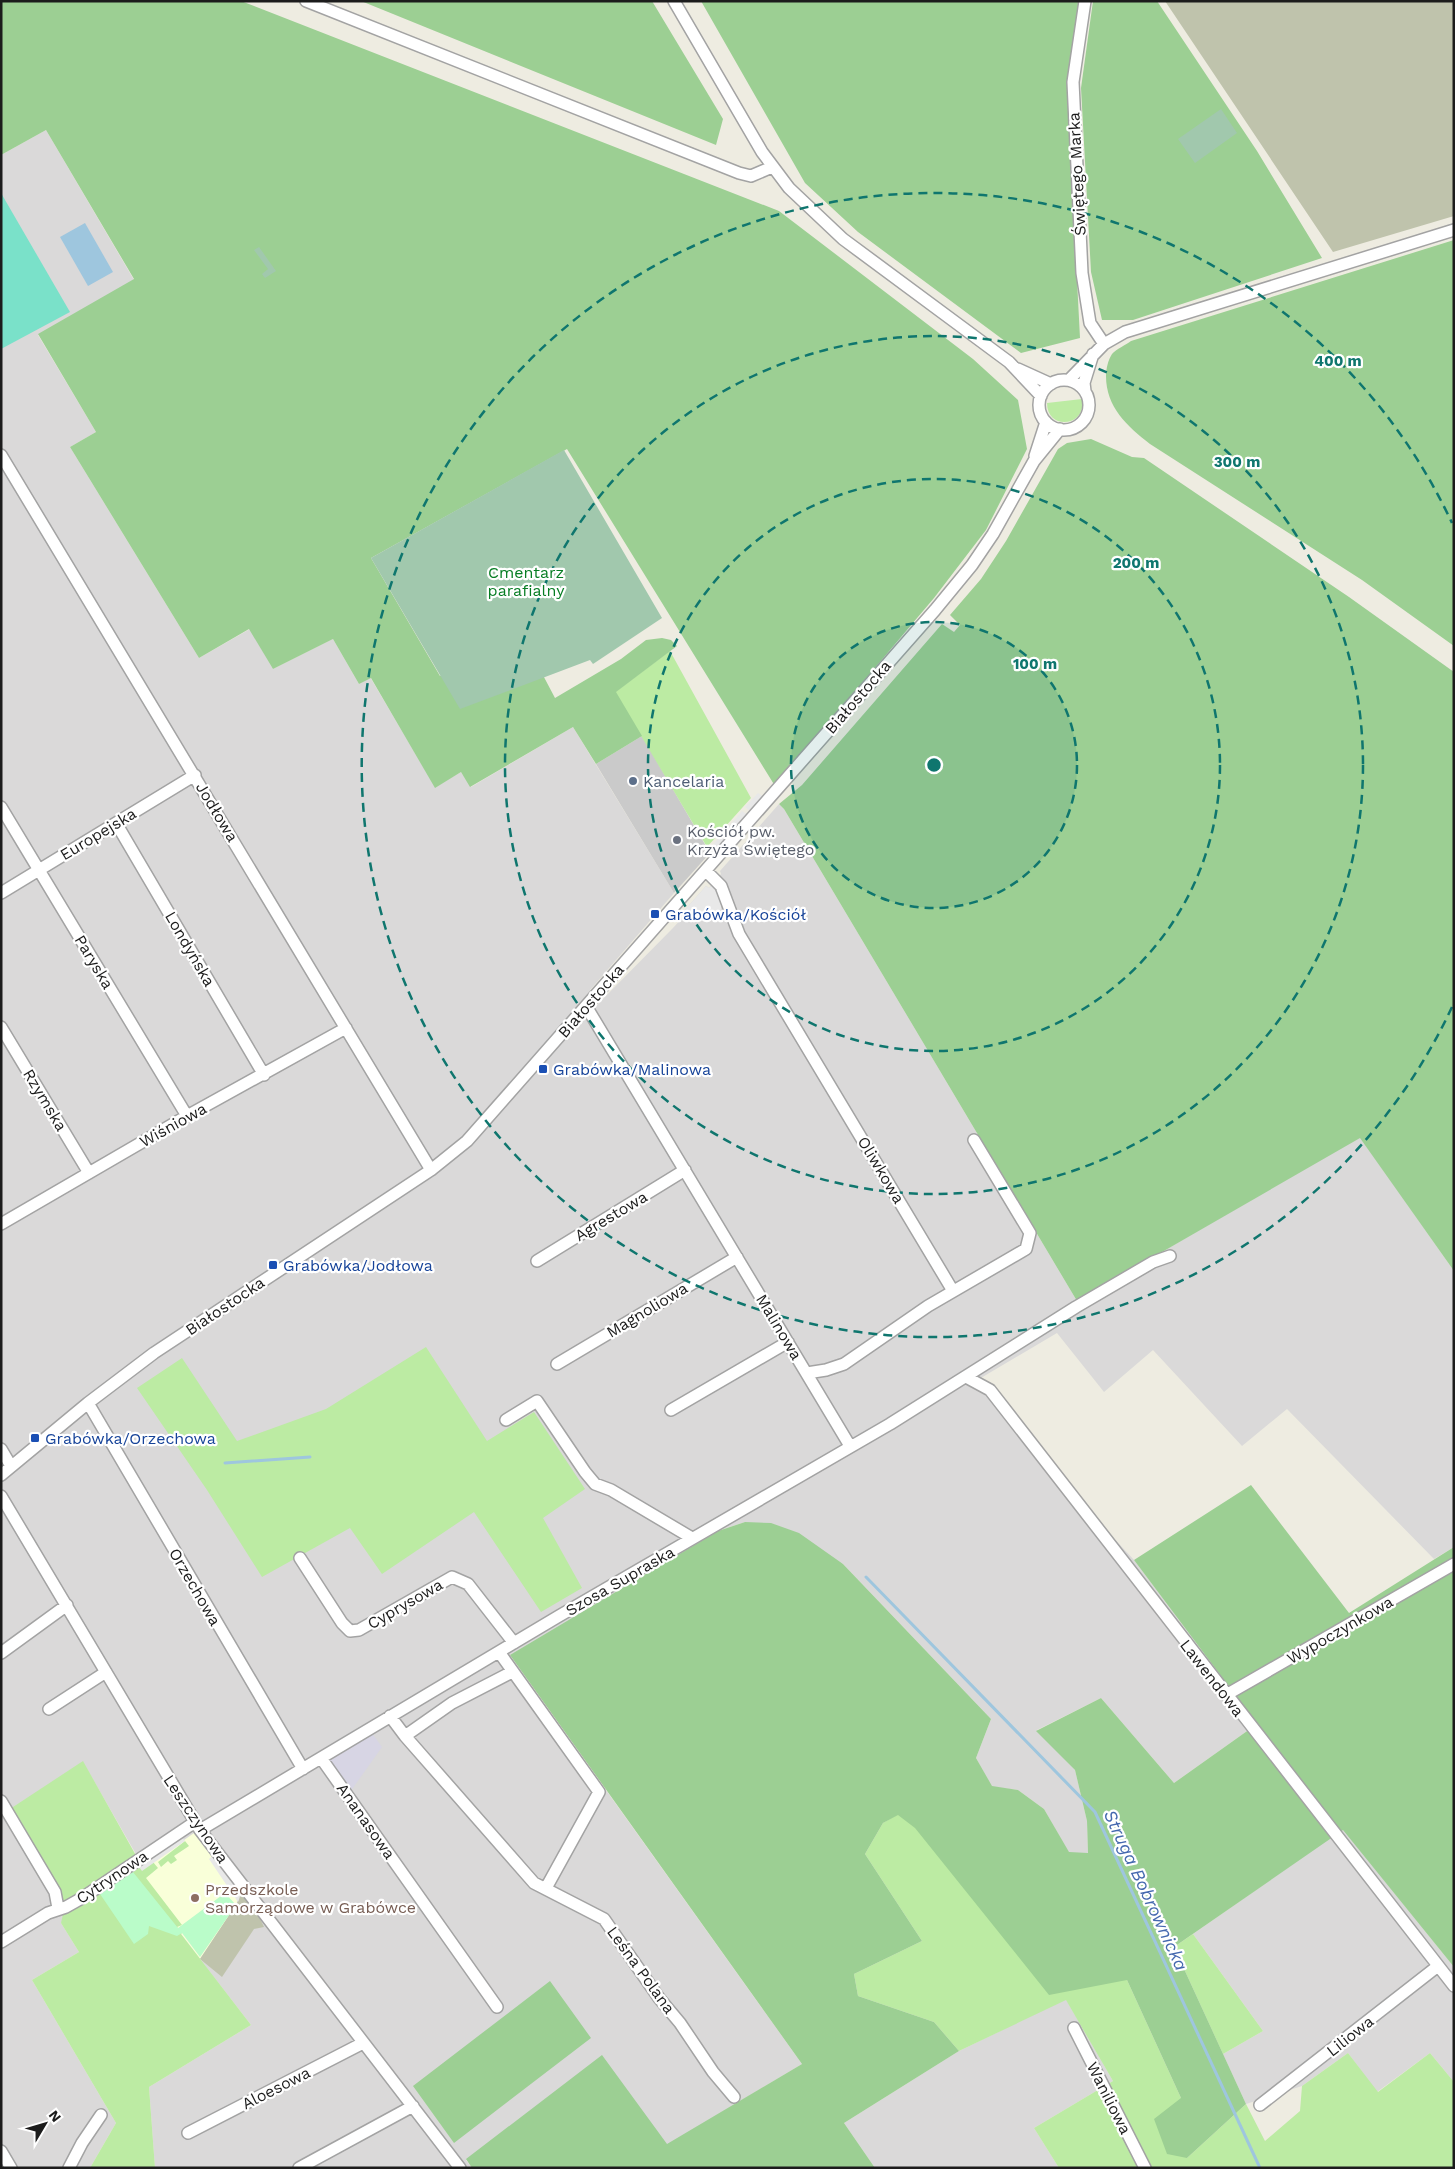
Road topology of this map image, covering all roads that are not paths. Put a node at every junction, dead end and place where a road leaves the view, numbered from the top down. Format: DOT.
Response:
graph roads {
  1 [pos="306,1"];
  2 [pos="674,1"];
  3 [pos="1085,1"];
  4 [pos="772,167"];
  5 [pos="1454,230"];
  6 [pos="1104,344"];
  7 [pos="1093,354"];
  8 [pos="1016,368"];
  9 [pos="1069,380"];
  10 [pos="1051,384"];
  11 [pos="1085,391"];
  12 [pos="1041,396"];
  13 [pos="1046,422"];
  14 [pos="1060,429"];
  15 [pos="1,454"];
  16 [pos="1034,461"];
  17 [pos="195,775"];
  18 [pos="1,807"];
  19 [pos="116,823"];
  20 [pos="39,870"];
  21 [pos="706,871"];
  22 [pos="1,893"];
  23 [pos="586,1006"];
  24 [pos="1,1027"];
  25 [pos="346,1028"];
  26 [pos="264,1075"];
  27 [pos="187,1116"];
  28 [pos="974,1140"];
  29 [pos="431,1170"];
  30 [pos="685,1170"];
  31 [pos="89,1173"];
  32 [pos="1,1224"];
  33 [pos="1170,1256"];
  34 [pos="737,1257"];
  35 [pos="537,1261"];
  36 [pos="953,1291"];
  37 [pos="788,1342"];
  38 [pos="557,1364"];
  39 [pos="807,1373"];
  40 [pos="966,1377"];
  41 [pos="88,1403"];
  42 [pos="671,1410"];
  43 [pos="506,1420"];
  44 [pos="850,1446"];
  45 [pos="1,1449"];
  46 [pos="11,1466"];
  47 [pos="1,1475"];
  48 [pos="1,1496"];
  49 [pos="692,1538"];
  50 [pos="300,1558"];
  51 [pos="1454,1564"];
  52 [pos="67,1605"];
  53 [pos="514,1643"];
  54 [pos="499,1652"];
  55 [pos="1,1653"];
  56 [pos="106,1672"];
  57 [pos="512,1672"];
  58 [pos="1226,1695"];
  59 [pos="49,1710"];
  60 [pos="390,1716"];
  61 [pos="405,1736"];
  62 [pos="321,1758"];
  63 [pos="302,1769"];
  64 [pos="1,1802"];
  65 [pos="197,1826"];
  66 [pos="546,1888"];
  67 [pos="58,1908"];
  68 [pos="1,1942"];
  69 [pos="1438,1966"];
  70 [pos="1454,1986"];
  71 [pos="497,2007"];
  72 [pos="1074,2028"];
  73 [pos="363,2043"];
  74 [pos="734,2097"];
  75 [pos="1260,2105"];
  76 [pos="413,2106"];
  77 [pos="100,2115"];
  78 [pos="188,2133"];
  79 [pos="1,2151"];
  80 [pos="11,2168"];
  81 [pos="70,2168"];
  82 [pos="299,2168"];
  83 [pos="460,2168"];
  84 [pos="1145,2168"];
  1 -- 4 [label="street"];
  2 -- 4 [label="street"];
  3 -- 6 [label="street, Świętego Marka"];
  4 -- 8 [label="street"];
  5 -- 6 [label="street"];
  6 -- 7 [label="street"];
  7 -- 9 [label="street"];
  7 -- 11 [label="street"];
  8 -- 10 [label="street"];
  8 -- 12 [label="street"];
  9 -- 10 [label="street"];
  9 -- 11 [label="street"];
  10 -- 12 [label="street"];
  11 -- 14 [label="street"];
  12 -- 13 [label="street"];
  13 -- 14 [label="street"];
  13 -- 16 [label="street, Białostocka"];
  14 -- 16 [label="street, Białostocka"];
  15 -- 17 [label="street, Jodłowa"];
  16 -- 21 [label="street, Białostocka"];
  17 -- 19 [label="street, Europejska"];
  17 -- 25 [label="street, Jodłowa"];
  18 -- 20 [label="street, Paryska"];
  19 -- 20 [label="street, Europejska"];
  19 -- 26 [label="street, Londyńska"];
  20 -- 22 [label="street, Europejska"];
  20 -- 27 [label="street, Paryska"];
  21 -- 23 [label="street, Białostocka"];
  21 -- 36 [label="street, Oliwkowa"];
  23 -- 29 [label="street, Białostocka"];
  23 -- 30 [label="street, Malinowa"];
  24 -- 31 [label="street, Rzymska"];
  25 -- 26 [label="street, Wiśniowa"];
  25 -- 29 [label="street, Jodłowa"];
  26 -- 27 [label="street, Wiśniowa"];
  27 -- 31 [label="street, Wiśniowa"];
  28 -- 36 [label="street"];
  29 -- 41 [label="street, Białostocka"];
  30 -- 34 [label="street, Malinowa"];
  30 -- 35 [label="street, Agrestowa"];
  31 -- 32 [label="street, Wiśniowa"];
  33 -- 40 [label="street"];
  34 -- 37 [label="street, Malinowa"];
  34 -- 38 [label="street, Magnoliowa"];
  36 -- 39 [label="street"];
  37 -- 39 [label="street, Malinowa"];
  37 -- 42 [label="street"];
  39 -- 44 [label="street, Malinowa"];
  40 -- 44 [label="street"];
  40 -- 58 [label="street, Lawendowa"];
  41 -- 46 [label="street, Białostocka"];
  41 -- 63 [label="street, Orzechowa"];
  43 -- 49 [label="street"];
  44 -- 49 [label="street, Szosa Supraska"];
  45 -- 46 [label="street"];
  46 -- 47 [label="street, Białostocka"];
  48 -- 52 [label="street, Leszczynowa"];
  49 -- 53 [label="street, Szosa Supraska"];
  50 -- 53 [label="street, Cyprysowa"];
  51 -- 58 [label="street, Wypoczynkowa"];
  52 -- 55 [label="street"];
  52 -- 56 [label="street, Leszczynowa"];
  53 -- 54 [label="street, Szosa Supraska"];
  54 -- 57 [label="street"];
  54 -- 60 [label="street, Szosa Supraska"];
  56 -- 59 [label="street"];
  56 -- 65 [label="street, Leszczynowa"];
  57 -- 61 [label="street"];
  57 -- 66 [label="street"];
  58 -- 69 [label="street, Lawendowa"];
  60 -- 61 [label="street, Leśna Polana"];
  60 -- 62 [label="street, Cytrynowa"];
  61 -- 66 [label="street, Leśna Polana"];
  62 -- 63 [label="street, Cytrynowa"];
  62 -- 71 [label="street, Ananasowa"];
  63 -- 65 [label="street, Cytrynowa"];
  64 -- 67 [label="street"];
  65 -- 67 [label="street, Cytrynowa"];
  65 -- 73 [label="street, Leszczynowa"];
  66 -- 74 [label="street, Leśna Polana"];
  67 -- 68 [label="street, Cytrynowa"];
  69 -- 70 [label="street, Lawendowa"];
  69 -- 75 [label="street, Liliowa"];
  72 -- 84 [label="street, Waniliowa"];
  73 -- 76 [label="street, Leszczynowa"];
  73 -- 78 [label="street, Aloesowa"];
  76 -- 82 [label="street"];
  76 -- 83 [label="street, Leszczynowa"];
  77 -- 81 [label="street"];
  79 -- 80 [label="street"];
}
